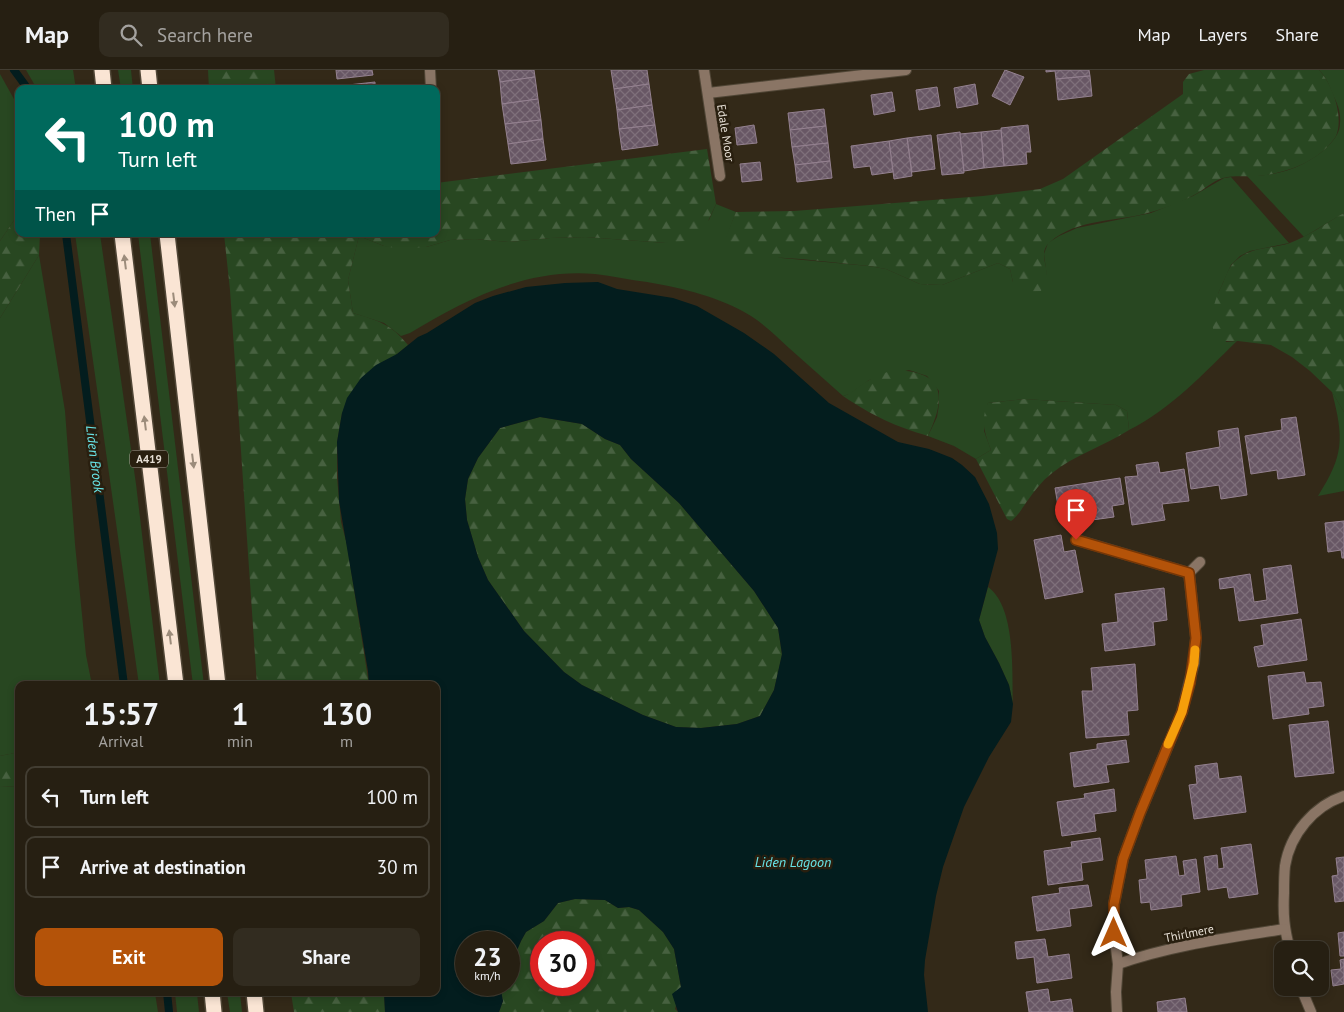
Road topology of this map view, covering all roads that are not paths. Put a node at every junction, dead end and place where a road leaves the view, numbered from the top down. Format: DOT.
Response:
graph roads {
  1 [pos="102,70"];
  2 [pos="148,70"];
  3 [pos="430,70"];
  4 [pos="704,70"];
  5 [pos="906,70"];
  6 [pos="104,85"];
  7 [pos="150,85"];
  8 [pos="431,85"];
  9 [pos="708,93"];
  10 [pos="720,176"];
  11 [pos="122,237"];
  12 [pos="167,237"];
  13 [pos="1076,540"];
  14 [pos="1200,562"];
  15 [pos="1189,573"];
  16 [pos="176,681"];
  17 [pos="218,681"];
  18 [pos="1344,796"];
  19 [pos="1284,929"];
  20 [pos="1287,941"];
  21 [pos="1118,964"];
  22 [pos="212,996"];
  23 [pos="254,996"];
  24 [pos="1305,996"];
  25 [pos="214,1012"];
  26 [pos="256,1012"];
  27 [pos="1117,1012"];
  28 [pos="1312,1012"];
  1 -- 6 [label="highway"];
  2 -- 7 [label="highway"];
  3 -- 8 [label="street"];
  4 -- 9 [label="street, Edale Moor"];
  5 -- 9 [label="street, Edale Moor"];
  9 -- 10 [label="street, Edale Moor"];
  16 -- 11 [label="highway, A419, one-way"];
  12 -- 17 [label="highway, one-way"];
  13 -- 15 [label="street"];
  14 -- 15 [label="street"];
  15 -- 21 [label="street"];
  18 -- 19 [label="street"];
  19 -- 20 [label="street"];
  19 -- 21 [label="street, Thirlmere"];
  21 -- 27 [label="street"];
  22 -- 25 [label="highway"];
  23 -- 26 [label="highway"];
  24 -- 28 [label="street"];
}
